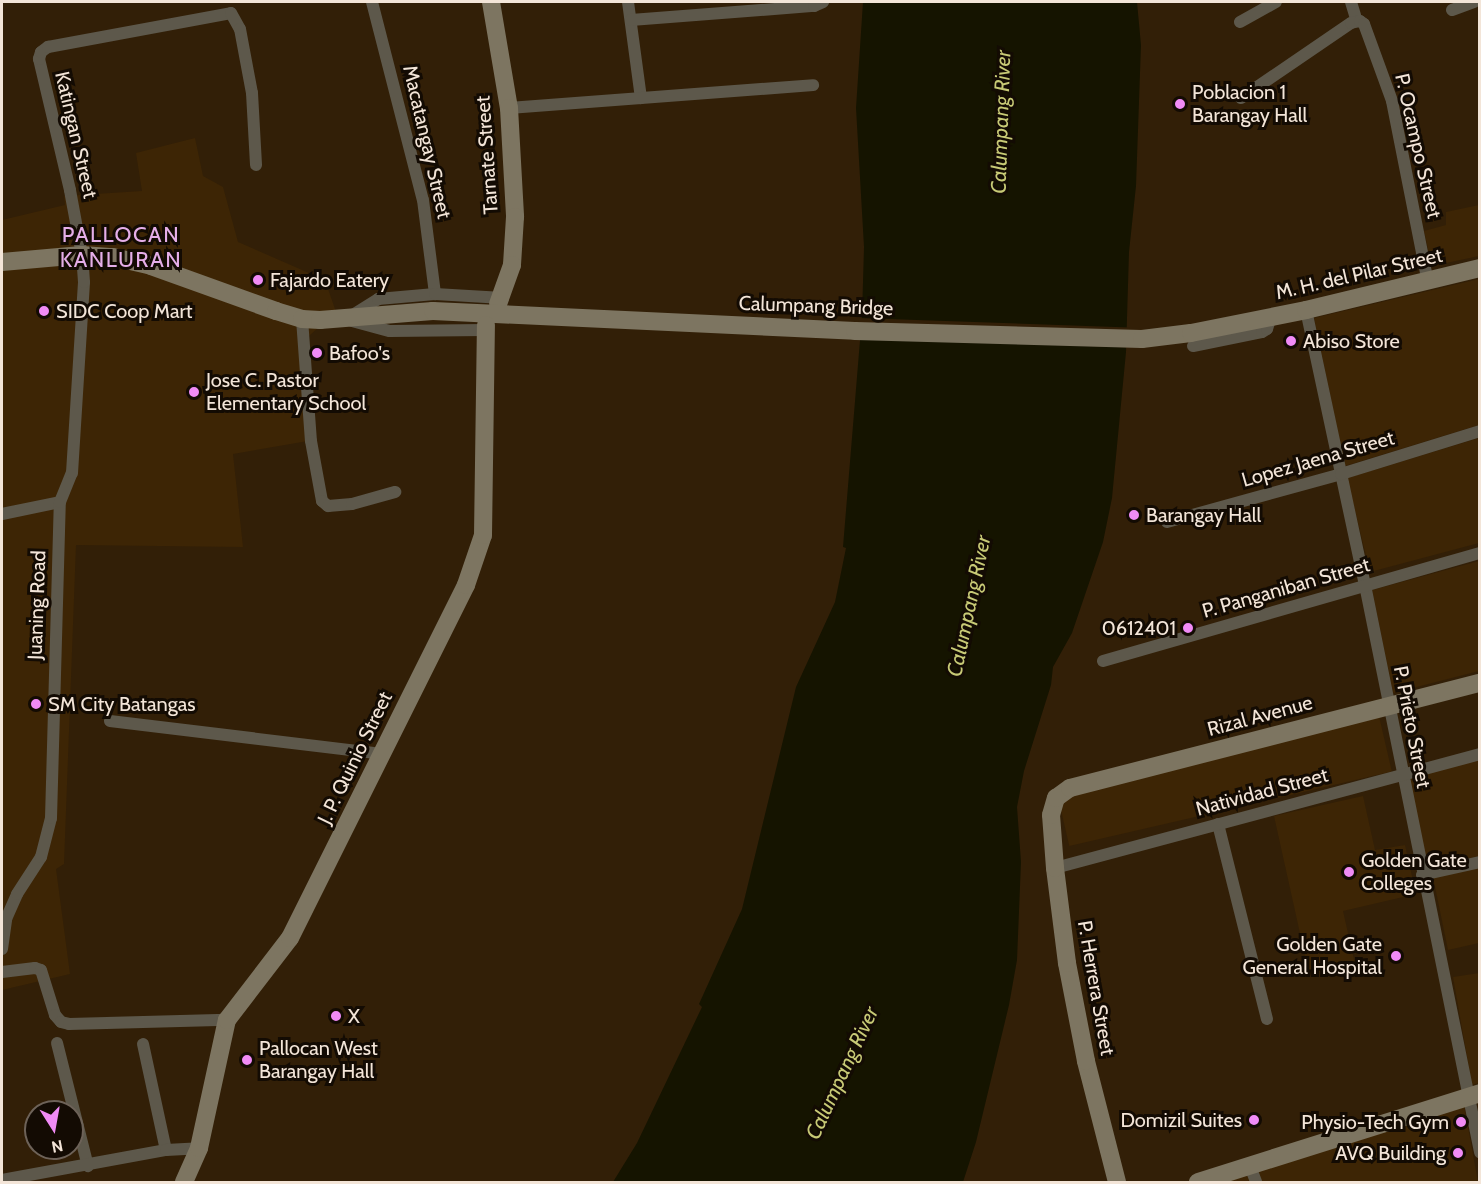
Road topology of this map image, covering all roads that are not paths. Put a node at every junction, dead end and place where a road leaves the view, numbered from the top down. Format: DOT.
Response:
graph roads {
  1 [pos="372,2"];
  2 [pos="491,2"];
  3 [pos="628,2"];
  4 [pos="823,2"];
  5 [pos="1276,2"];
  6 [pos="1351,2"];
  7 [pos="1474,2"];
  8 [pos="1452,10"];
  9 [pos="1355,15"];
  10 [pos="631,20"];
  11 [pos="1240,22"];
  12 [pos="813,85"];
  13 [pos="641,98"];
  14 [pos="1241,98"];
  15 [pos="509,108"];
  16 [pos="256,165"];
  17 [pos="82,255"];
  18 [pos="2,262"];
  19 [pos="1479,268"];
  20 [pos="1428,282"];
  21 [pos="435,294"];
  22 [pos="501,301"];
  23 [pos="1306,310"];
  24 [pos="1271,317"];
  25 [pos="302,319"];
  26 [pos="345,320"];
  27 [pos="1249,321"];
  28 [pos="485,328"];
  29 [pos="1193,346"];
  30 [pos="1479,431"];
  31 [pos="1341,474"];
  32 [pos="395,492"];
  33 [pos="60,502"];
  34 [pos="2,514"];
  35 [pos="1167,522"];
  36 [pos="1479,553"];
  37 [pos="1365,585"];
  38 [pos="1104,662"];
  39 [pos="1479,683"];
  40 [pos="1387,706"];
  41 [pos="110,721"];
  42 [pos="382,754"];
  43 [pos="1479,754"];
  44 [pos="1402,774"];
  45 [pos="1056,798"];
  46 [pos="1218,824"];
  47 [pos="1479,862"];
  48 [pos="1055,868"];
  49 [pos="1422,875"];
  50 [pos="2,949"];
  51 [pos="2,972"];
  52 [pos="1267,1019"];
  53 [pos="227,1020"];
  54 [pos="57,1043"];
  55 [pos="143,1044"];
  56 [pos="1474,1094"];
  57 [pos="199,1148"];
  58 [pos="166,1150"];
  59 [pos="1479,1152"];
  60 [pos="88,1166"];
  61 [pos="1253,1174"];
  62 [pos="2,1180"];
  63 [pos="184,1182"];
  64 [pos="1117,1182"];
  65 [pos="1198,1182"];
  1 -- 21 [label="street, Macatangay Street"];
  2 -- 15 [label="street, Tarnate Street"];
  3 -- 10 [label="street"];
  4 -- 10 [label="street"];
  5 -- 11 [label="street"];
  6 -- 9 [label="street"];
  7 -- 8 [label="street"];
  10 -- 13 [label="street"];
  12 -- 13 [label="street"];
  13 -- 15 [label="street"];
  14 -- 20 [label="street, P. Ocampo Street"];
  15 -- 22 [label="street, Tarnate Street"];
  16 -- 17 [label="street, Katingan Street"];
  17 -- 18 [label="street, Calumpang Bridge"];
  17 -- 25 [label="street, Calumpang Bridge"];
  17 -- 33 [label="street, Juaning Road"];
  19 -- 20 [label="street, M. H. del Pilar Street"];
  20 -- 23 [label="street, M. H. del Pilar Street"];
  21 -- 22 [label="street"];
  21 -- 26 [label="street"];
  23 -- 24 [label="street, M. H. del Pilar Street"];
  23 -- 31 [label="street, P. Prieto Street"];
  24 -- 27 [label="street, M. H. del Pilar Street"];
  24 -- 29 [label="street"];
  25 -- 26 [label="street, Calumpang Bridge"];
  25 -- 32 [label="street"];
  26 -- 27 [label="street, Calumpang Bridge"];
  26 -- 28 [label="street"];
  28 -- 42 [label="street, J. P. Quinio Street"];
  30 -- 31 [label="street, Lopez Jaena Street"];
  31 -- 35 [label="street, Lopez Jaena Street"];
  31 -- 37 [label="street, P. Prieto Street"];
  33 -- 34 [label="street"];
  33 -- 50 [label="street, Juaning Road"];
  36 -- 37 [label="street, P. Panganiban Street"];
  37 -- 38 [label="street, P. Panganiban Street"];
  37 -- 40 [label="street, P. Prieto Street"];
  39 -- 40 [label="street, Rizal Avenue"];
  40 -- 44 [label="street, P. Prieto Street"];
  40 -- 45 [label="street, Rizal Avenue"];
  41 -- 42 [label="street"];
  42 -- 53 [label="street, J. P. Quinio Street"];
  43 -- 44 [label="street, Natividad Street"];
  44 -- 46 [label="street, Natividad Street"];
  44 -- 49 [label="street, P. Prieto Street"];
  45 -- 48 [label="street, P. Herrera Street"];
  46 -- 48 [label="street, Natividad Street"];
  46 -- 52 [label="street"];
  47 -- 49 [label="street"];
  48 -- 64 [label="street, P. Herrera Street"];
  49 -- 56 [label="street, P. Prieto Street"];
  51 -- 53 [label="street"];
  53 -- 57 [label="street, J. P. Quinio Street"];
  54 -- 60 [label="street"];
  55 -- 58 [label="street"];
  56 -- 59 [label="street, P. Prieto Street"];
  56 -- 61 [label="street"];
  57 -- 58 [label="street"];
  57 -- 63 [label="street, J. P. Quinio Street"];
  58 -- 60 [label="street"];
  60 -- 62 [label="street"];
  61 -- 65 [label="street"];
}
